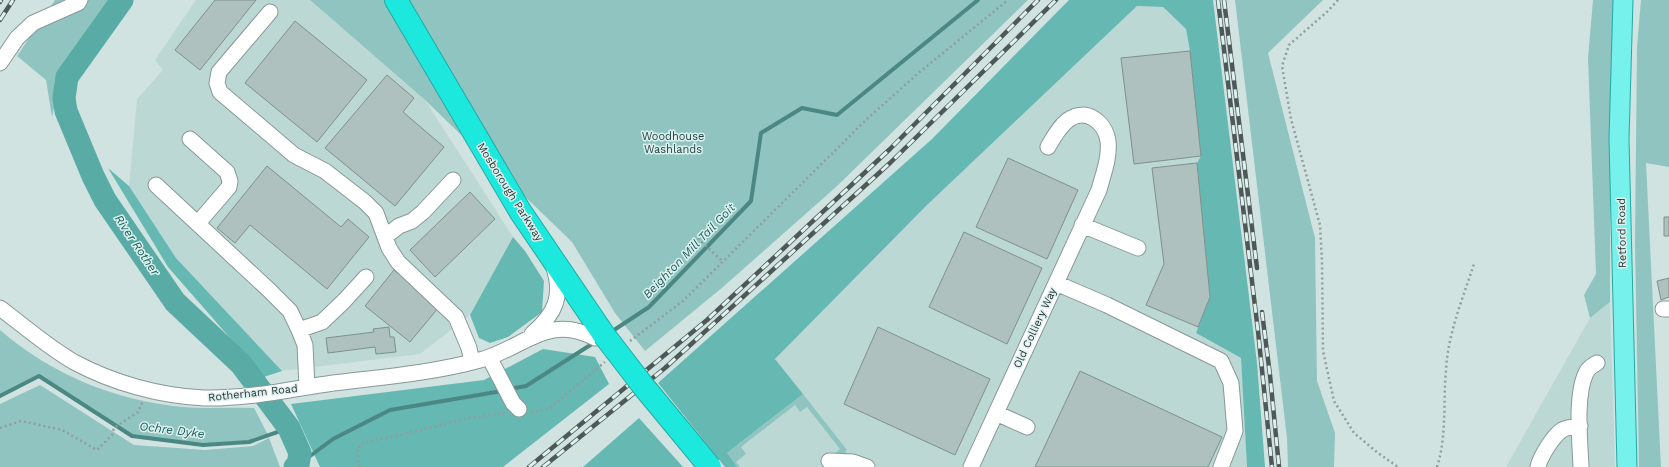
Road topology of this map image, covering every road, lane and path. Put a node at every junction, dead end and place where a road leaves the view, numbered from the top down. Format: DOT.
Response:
graph roads {
  1 [pos="80,0"];
  2 [pos="396,0"];
  3 [pos="1008,0"];
  4 [pos="1338,0"];
  5 [pos="1623,0"];
  6 [pos="270,12"];
  7 [pos="0,63"];
  8 [pos="190,139"];
  9 [pos="1048,147"];
  10 [pos="454,180"];
  11 [pos="156,185"];
  12 [pos="199,223"];
  13 [pos="1082,225"];
  14 [pos="386,236"];
  15 [pos="698,238"];
  16 [pos="1138,248"];
  17 [pos="547,250"];
  18 [pos="724,262"];
  19 [pos="1474,264"];
  20 [pos="366,276"];
  21 [pos="1056,283"];
  22 [pos="0,308"];
  23 [pos="299,330"];
  24 [pos="600,337"];
  25 [pos="523,341"];
  26 [pos="626,345"];
  27 [pos="489,357"];
  28 [pos="608,360"];
  29 [pos="472,362"];
  30 [pos="1597,363"];
  31 [pos="307,387"];
  32 [pos="516,406"];
  33 [pos="138,412"];
  34 [pos="996,413"];
  35 [pos="1580,426"];
  36 [pos="1027,427"];
  37 [pos="0,428"];
  38 [pos="829,461"];
  39 [pos="359,467"];
  40 [pos="710,467"];
  41 [pos="867,467"];
  42 [pos="971,467"];
  43 [pos="1221,467"];
  44 [pos="1398,467"];
  45 [pos="1437,467"];
  46 [pos="1538,467"];
  47 [pos="1581,467"];
  48 [pos="1627,467"];
  1 -- 7 [label="street"];
  2 -- 17 [label="highway, Mosborough Parkway"];
  3 -- 18 [label="path"];
  4 -- 44 [label="path"];
  5 -- 48 [label="main road, Retford Road"];
  6 -- 14 [label="street"];
  8 -- 12 [label="street"];
  9 -- 13 [label="street, Old Colliery Way"];
  10 -- 14 [label="street"];
  11 -- 12 [label="street"];
  12 -- 23 [label="street"];
  13 -- 16 [label="street"];
  13 -- 21 [label="street, Old Colliery Way"];
  14 -- 29 [label="street"];
  15 -- 18 [label="path"];
  17 -- 24 [label="highway, Mosborough Parkway"];
  17 -- 25 [label="street"];
  18 -- 26 [label="path"];
  19 -- 45 [label="path"];
  20 -- 23 [label="street"];
  21 -- 34 [label="street, Old Colliery Way"];
  21 -- 43 [label="street"];
  22 -- 31 [label="street, Rotherham Road"];
  23 -- 31 [label="street"];
  24 -- 25 [label="street"];
  24 -- 40 [label="highway, Mosborough Parkway, bridge"];
  25 -- 27 [label="street, Rotherham Road"];
  27 -- 29 [label="street, Rotherham Road"];
  27 -- 32 [label="street"];
  28 -- 32 [label="path"];
  29 -- 31 [label="street, Rotherham Road"];
  30 -- 35 [label="street"];
  32 -- 39 [label="path"];
  33 -- 37 [label="path"];
  34 -- 36 [label="street"];
  34 -- 42 [label="street, Old Colliery Way"];
  35 -- 46 [label="street"];
  35 -- 47 [label="street"];
  38 -- 41 [label="street"];
}
